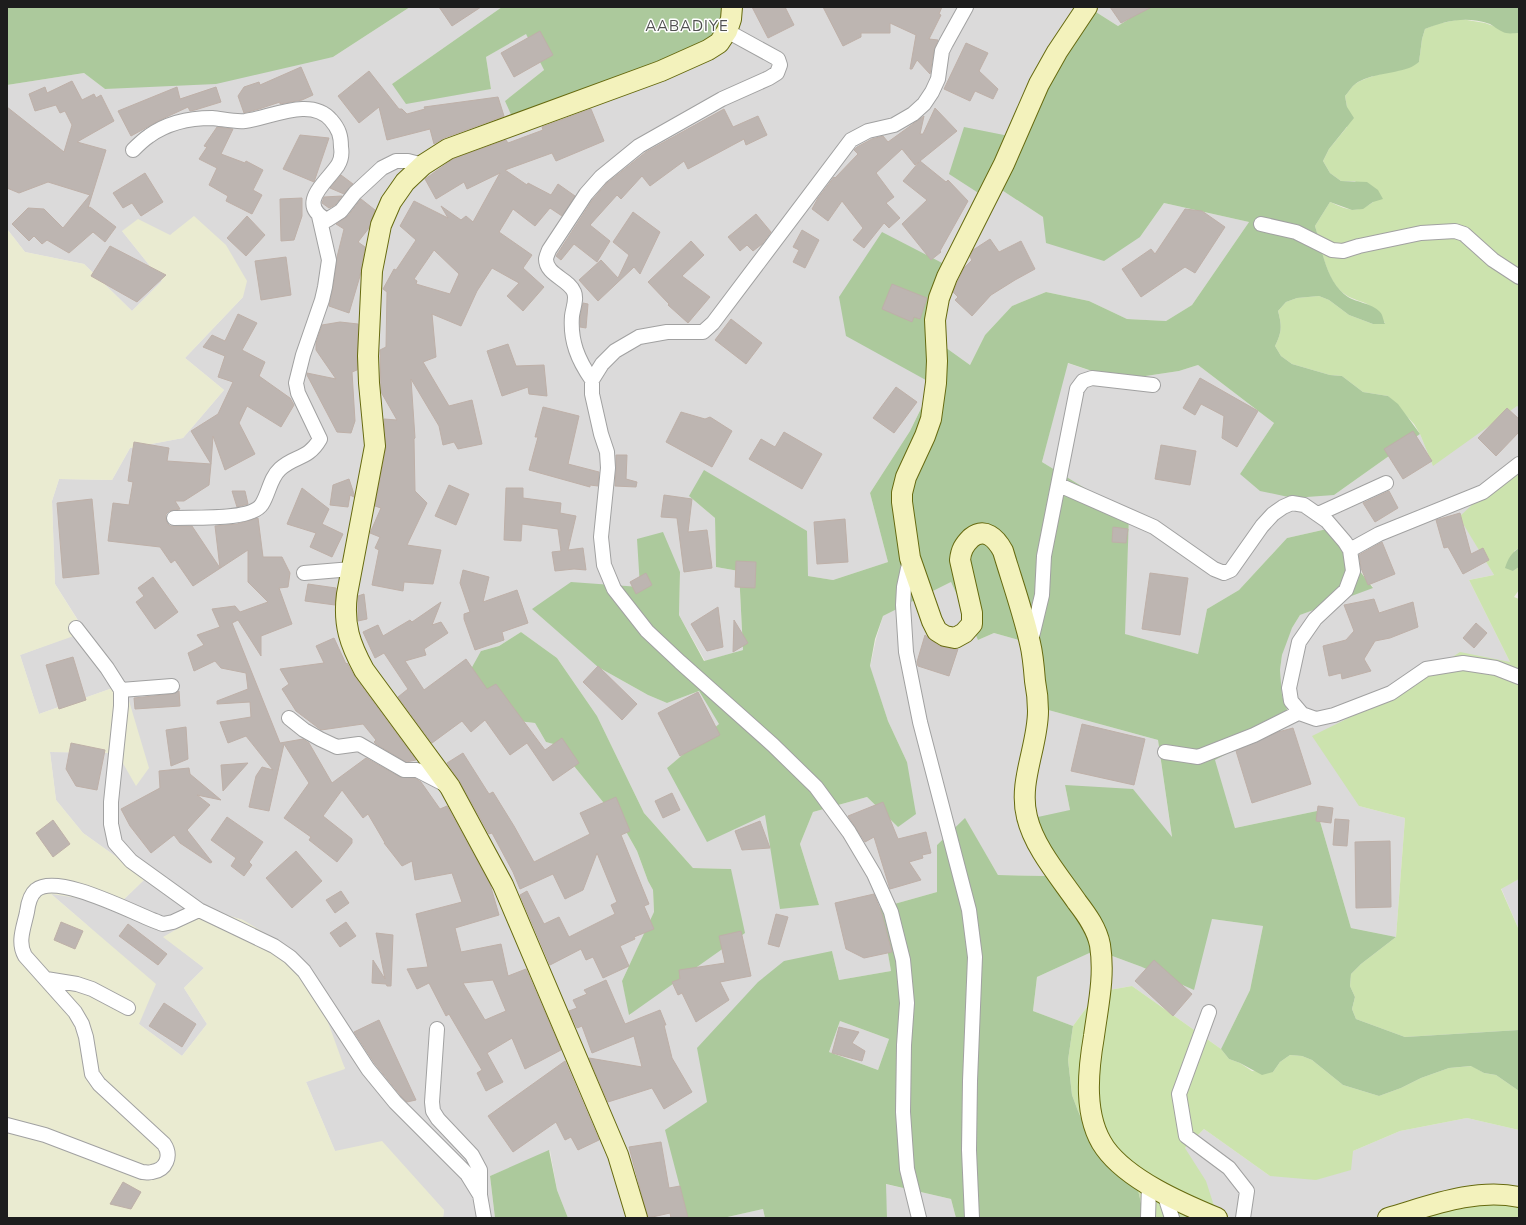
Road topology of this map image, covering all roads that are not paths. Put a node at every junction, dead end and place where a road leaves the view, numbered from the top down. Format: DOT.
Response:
graph roads {
  1 [pos="732,7"];
  2 [pos="966,7"];
  3 [pos="1087,7"];
  4 [pos="727,31"];
  5 [pos="133,150"];
  6 [pos="423,164"];
  7 [pos="319,216"];
  8 [pos="1261,224"];
  9 [pos="1519,277"];
  10 [pos="592,380"];
  11 [pos="1153,385"];
  12 [pos="1519,464"];
  13 [pos="1386,483"];
  14 [pos="1059,485"];
  15 [pos="1318,514"];
  16 [pos="174,518"];
  17 [pos="1350,550"];
  18 [pos="910,558"];
  19 [pos="352,569"];
  20 [pos="304,573"];
  21 [pos="76,628"];
  22 [pos="1031,643"];
  23 [pos="1519,678"];
  24 [pos="172,686"];
  25 [pos="121,690"];
  26 [pos="1300,712"];
  27 [pos="289,718"];
  28 [pos="1165,752"];
  29 [pos="450,787"];
  30 [pos="199,910"];
  31 [pos="46,979"];
  32 [pos="128,1008"];
  33 [pos="1209,1012"];
  34 [pos="437,1029"];
  35 [pos="7,1125"];
  36 [pos="1156,1189"];
  37 [pos="480,1195"];
  38 [pos="1519,1197"];
  39 [pos="484,1218"];
  40 [pos="637,1218"];
  41 [pos="919,1218"];
  42 [pos="972,1218"];
  43 [pos="1148,1218"];
  44 [pos="1172,1218"];
  45 [pos="1217,1218"];
  46 [pos="1243,1218"];
  47 [pos="1388,1218"];
  1 -- 4 [label="street"];
  2 -- 10 [label="street"];
  3 -- 18 [label="street"];
  4 -- 6 [label="street"];
  4 -- 10 [label="street"];
  5 -- 7 [label="street"];
  6 -- 7 [label="street"];
  6 -- 19 [label="street"];
  7 -- 16 [label="street"];
  8 -- 9 [label="street"];
  10 -- 41 [label="street"];
  11 -- 14 [label="street"];
  12 -- 17 [label="street"];
  13 -- 15 [label="street"];
  14 -- 15 [label="street"];
  14 -- 22 [label="street"];
  15 -- 17 [label="street"];
  17 -- 26 [label="street"];
  18 -- 22 [label="street"];
  18 -- 42 [label="street"];
  19 -- 20 [label="street"];
  19 -- 29 [label="street"];
  21 -- 25 [label="street"];
  22 -- 36 [label="street"];
  23 -- 26 [label="street"];
  24 -- 25 [label="street"];
  25 -- 30 [label="street"];
  26 -- 28 [label="street"];
  27 -- 29 [label="street"];
  29 -- 40 [label="street"];
  30 -- 31 [label="street"];
  30 -- 37 [label="street"];
  31 -- 32 [label="street"];
  31 -- 35 [label="street"];
  33 -- 46 [label="street"];
  34 -- 37 [label="street"];
  36 -- 43 [label="street"];
  36 -- 44 [label="street"];
  36 -- 45 [label="street"];
  37 -- 39 [label="street"];
  38 -- 47 [label="street"];
}
